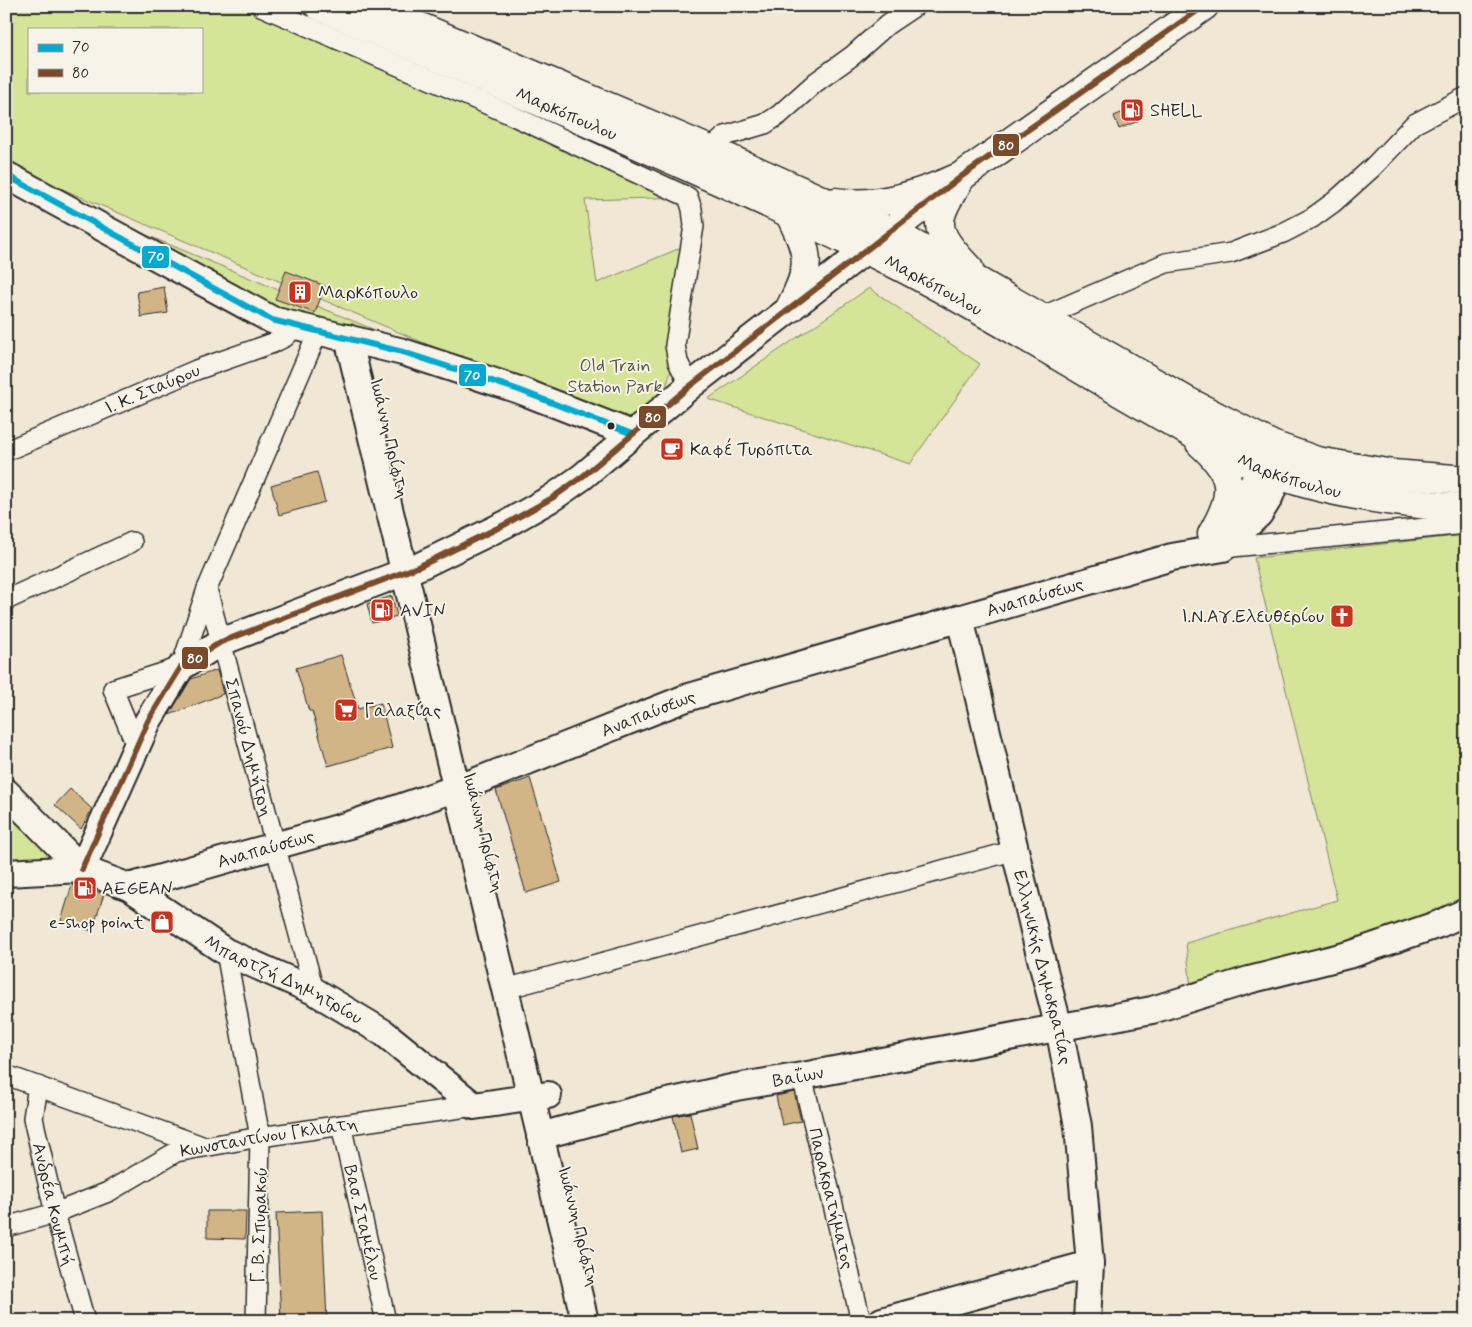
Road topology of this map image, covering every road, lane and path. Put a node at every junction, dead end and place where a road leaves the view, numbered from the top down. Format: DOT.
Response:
graph roads {
  1 [pos="261,6"];
  2 [pos="319,6"];
  3 [pos="371,6"];
  4 [pos="915,6"];
  5 [pos="1204,6"];
  6 [pos="1466,97"];
  7 [pos="710,150"];
  8 [pos="6,175"];
  9 [pos="962,176"];
  10 [pos="816,199"];
  11 [pos="790,215"];
  12 [pos="890,232"];
  13 [pos="866,250"];
  14 [pos="983,284"];
  15 [pos="790,308"];
  16 [pos="1041,317"];
  17 [pos="307,329"];
  18 [pos="358,341"];
  19 [pos="690,386"];
  20 [pos="1172,423"];
  21 [pos="632,434"];
  22 [pos="6,451"];
  23 [pos="1275,460"];
  24 [pos="1466,480"];
  25 [pos="1466,508"];
  26 [pos="1466,524"];
  27 [pos="1218,541"];
  28 [pos="132,542"];
  29 [pos="412,569"];
  30 [pos="207,589"];
  31 [pos="6,600"];
  32 [pos="960,618"];
  33 [pos="221,642"];
  34 [pos="181,667"];
  35 [pos="137,748"];
  36 [pos="464,786"];
  37 [pos="6,792"];
  38 [pos="274,846"];
  39 [pos="1016,850"];
  40 [pos="82,869"];
  41 [pos="6,874"];
  42 [pos="129,887"];
  43 [pos="1466,912"];
  44 [pos="226,952"];
  45 [pos="513,987"];
  46 [pos="314,992"];
  47 [pos="1059,1028"];
  48 [pos="6,1075"];
  49 [pos="802,1076"];
  50 [pos="38,1086"];
  51 [pos="539,1096"];
  52 [pos="474,1106"];
  53 [pos="341,1125"];
  54 [pos="548,1134"];
  55 [pos="260,1137"];
  56 [pos="202,1146"];
  57 [pos="55,1212"];
  58 [pos="6,1227"];
  59 [pos="1090,1264"];
  60 [pos="85,1321"];
  61 [pos="256,1321"];
  62 [pos="386,1321"];
  63 [pos="585,1321"];
  64 [pos="602,1321"];
  65 [pos="861,1321"];
  66 [pos="882,1321"];
  67 [pos="1087,1321"];
  1 -- 19 [label="street"];
  2 -- 11 [label="main road, Μαρκόπουλου"];
  3 -- 7 [label="main road, Μαρκόπουλου"];
  4 -- 7 [label="street"];
  5 -- 9 [label="main road"];
  6 -- 16 [label="street"];
  7 -- 10 [label="main road, Μαρκόπουλου"];
  8 -- 17 [label="main road"];
  9 -- 10 [label="main road"];
  9 -- 12 [label="main road"];
  9 -- 14 [label="main road"];
  10 -- 12 [label="main road, Μαρκόπουλου"];
  11 -- 13 [label="main road, Μαρκόπουλου"];
  11 -- 15 [label="main road"];
  12 -- 13 [label="main road"];
  12 -- 14 [label="main road, Μαρκόπουλου"];
  13 -- 15 [label="main road"];
  13 -- 20 [label="main road, Μαρκόπουλου"];
  14 -- 16 [label="main road, Μαρκόπουλου"];
  15 -- 19 [label="main road"];
  16 -- 23 [label="main road, Μαρκόπουλου"];
  17 -- 18 [label="main road"];
  17 -- 22 [label="street, Ι. Κ. Σταύρου"];
  17 -- 30 [label="street"];
  18 -- 21 [label="main road"];
  18 -- 29 [label="main road, Ιωάννη Πρίφτη"];
  19 -- 21 [label="main road"];
  20 -- 23 [label="main road, Μαρκόπουλου"];
  20 -- 27 [label="main road"];
  21 -- 29 [label="main road"];
  23 -- 24 [label="main road, Μαρκόπουλου"];
  23 -- 25 [label="main road, Μαρκόπουλου"];
  23 -- 27 [label="main road, Αναπαύσεως"];
  26 -- 27 [label="street"];
  27 -- 32 [label="main road, Αναπαύσεως"];
  28 -- 31 [label="street"];
  29 -- 33 [label="main road"];
  29 -- 36 [label="main road, Ιωάννη Πρίφτη"];
  30 -- 33 [label="street, Σπανού Δημήτρη"];
  30 -- 34 [label="street"];
  32 -- 36 [label="main road, Αναπαύσεως"];
  32 -- 39 [label="main road, Ελληνικής Δημοκρατίας"];
  33 -- 34 [label="main road"];
  33 -- 38 [label="street, Σπανού Δημήτρη"];
  34 -- 35 [label="main road"];
  34 -- 35 [label="street"];
  35 -- 40 [label="main road"];
  36 -- 38 [label="main road, Αναπαύσεως"];
  36 -- 45 [label="main road, Ιωάννη Πρίφτη"];
  36 -- 45 [label="main road, Ιωάννη Πρίφτη"];
  37 -- 40 [label="main road"];
  38 -- 42 [label="main road, Αναπαύσεως"];
  38 -- 46 [label="street, Σπανού Δημήτρη"];
  39 -- 45 [label="street"];
  39 -- 47 [label="main road, Ελληνικής Δημοκρατίας"];
  40 -- 41 [label="main road"];
  40 -- 42 [label="main road, Μπαρτζή Δημητρίου"];
  42 -- 44 [label="main road, Μπαρτζή Δημητρίου"];
  43 -- 47 [label="main road, Βαΐων"];
  44 -- 46 [label="main road, Μπαρτζή Δημητρίου"];
  44 -- 55 [label="street, Γ. Β. Σπυρακού"];
  45 -- 51 [label="main road, Ιωάννη Πρίφτη"];
  46 -- 52 [label="main road, Μπαρτζή Δημητρίου"];
  47 -- 49 [label="main road, Βαΐων"];
  47 -- 59 [label="main road, Ελληνικής Δημοκρατίας"];
  48 -- 50 [label="street"];
  49 -- 54 [label="main road, Βαΐων"];
  49 -- 65 [label="street, Παρακρατήματος"];
  50 -- 56 [label="street"];
  50 -- 57 [label="street, Ανδρέα Κουμπή"];
  51 -- 52 [label="main road, Κωνσταντίνου Γκλιάτη"];
  51 -- 54 [label="main road, Ιωάννη Πρίφτη"];
  52 -- 53 [label="street, Κωνσταντίνου Γκλιάτη"];
  53 -- 55 [label="street, Κωνσταντίνου Γκλιάτη"];
  53 -- 62 [label="street, Βασ. Σταμέλου"];
  54 -- 63 [label="main road, Ιωάννη Πρίφτη"];
  54 -- 64 [label="main road, Ιωάννη Πρίφτη"];
  55 -- 56 [label="street, Κωνσταντίνου Γκλιάτη"];
  55 -- 61 [label="street, Γ. Β. Σπυρακού"];
  56 -- 57 [label="street, Κωνσταντίνου Γκλιάτη"];
  57 -- 58 [label="street, Κωνσταντίνου Γκλιάτη"];
  57 -- 60 [label="street, Ανδρέα Κουμπή"];
  59 -- 66 [label="main road"];
  59 -- 67 [label="main road, Ελληνικής Δημοκρατίας"];
}
